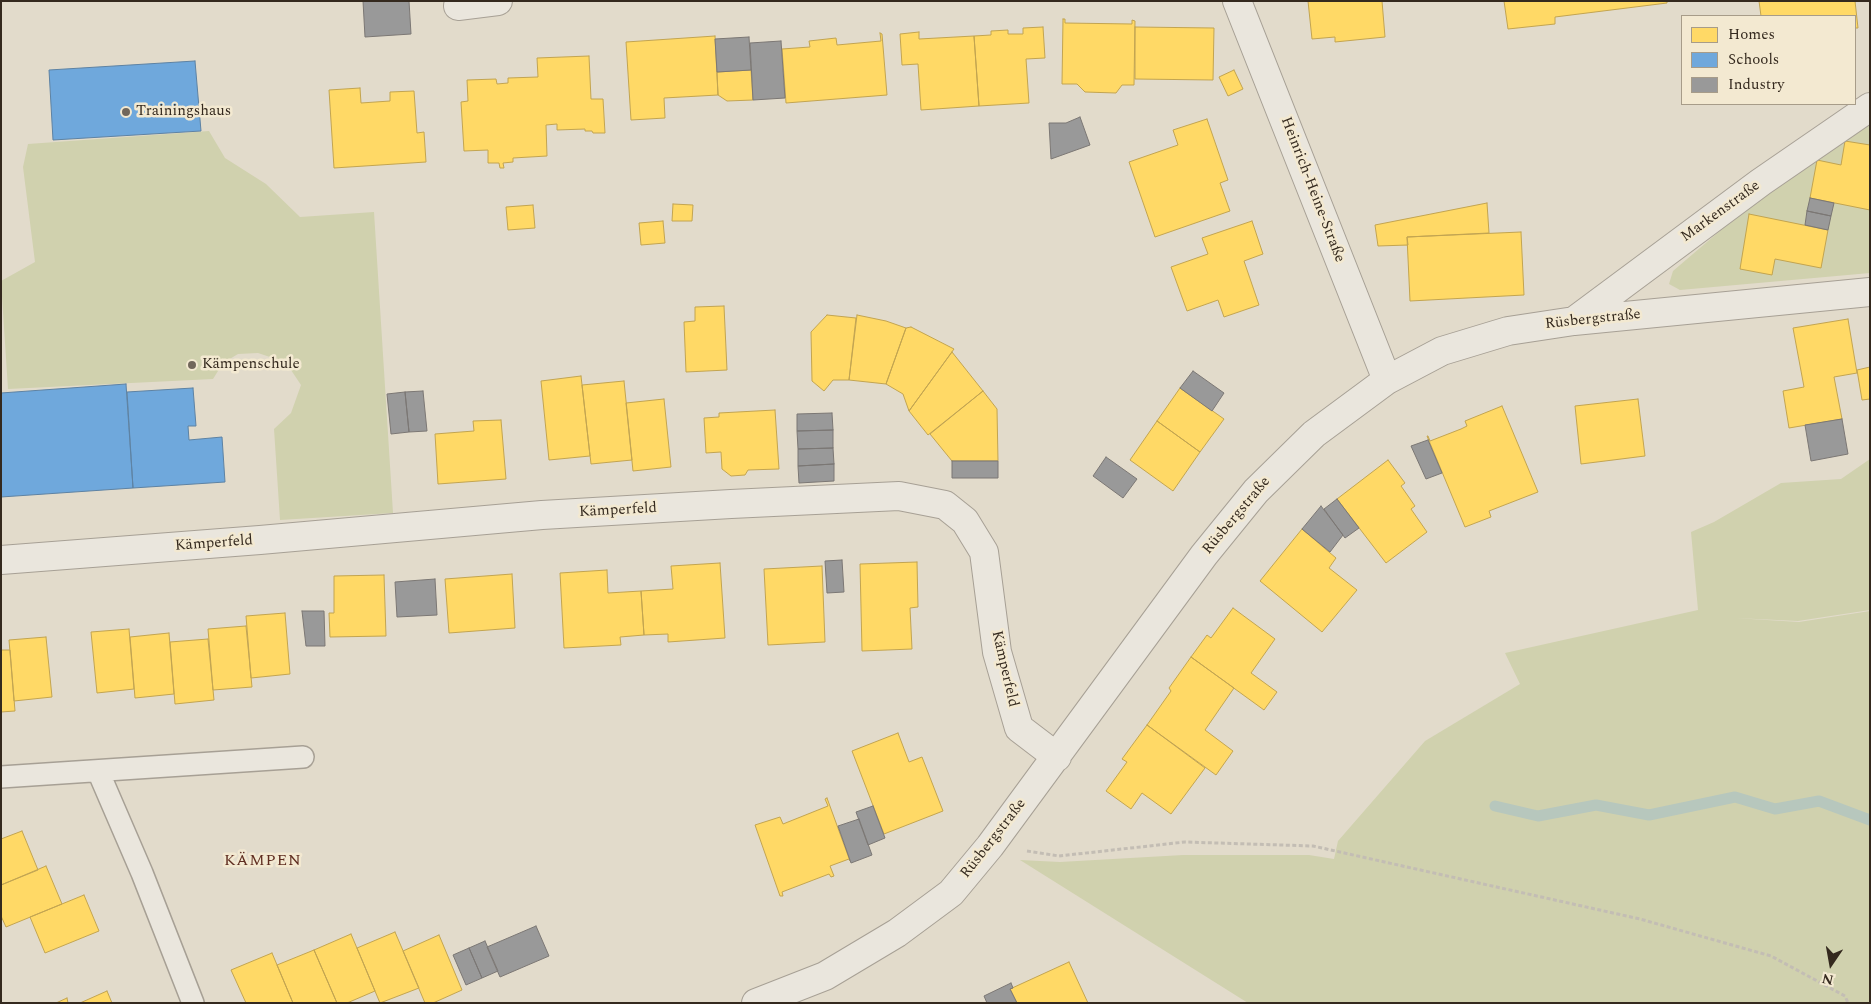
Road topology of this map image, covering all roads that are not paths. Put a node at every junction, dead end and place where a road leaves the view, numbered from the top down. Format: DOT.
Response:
graph roads {
  1 [pos="498,1"];
  2 [pos="1237,1"];
  3 [pos="458,6"];
  4 [pos="1870,107"];
  5 [pos="1870,292"];
  6 [pos="1574,321"];
  7 [pos="1387,380"];
  8 [pos="1,560"];
  9 [pos="303,757"];
  10 [pos="1056,757"];
  11 [pos="98,772"];
  12 [pos="1,777"];
  13 [pos="193,1003"];
  14 [pos="756,1003"];
  1 -- 3 [label="street"];
  2 -- 7 [label="street, Heinrich-Heine-Straße"];
  4 -- 6 [label="street, Markenstraße"];
  5 -- 6 [label="street, Rüsbergstraße"];
  6 -- 7 [label="street, Rüsbergstraße"];
  7 -- 10 [label="street, Rüsbergstraße"];
  8 -- 10 [label="street, Kämperfeld"];
  9 -- 11 [label="lane"];
  10 -- 14 [label="street, Rüsbergstraße"];
  11 -- 12 [label="lane"];
  11 -- 13 [label="lane"];
}
